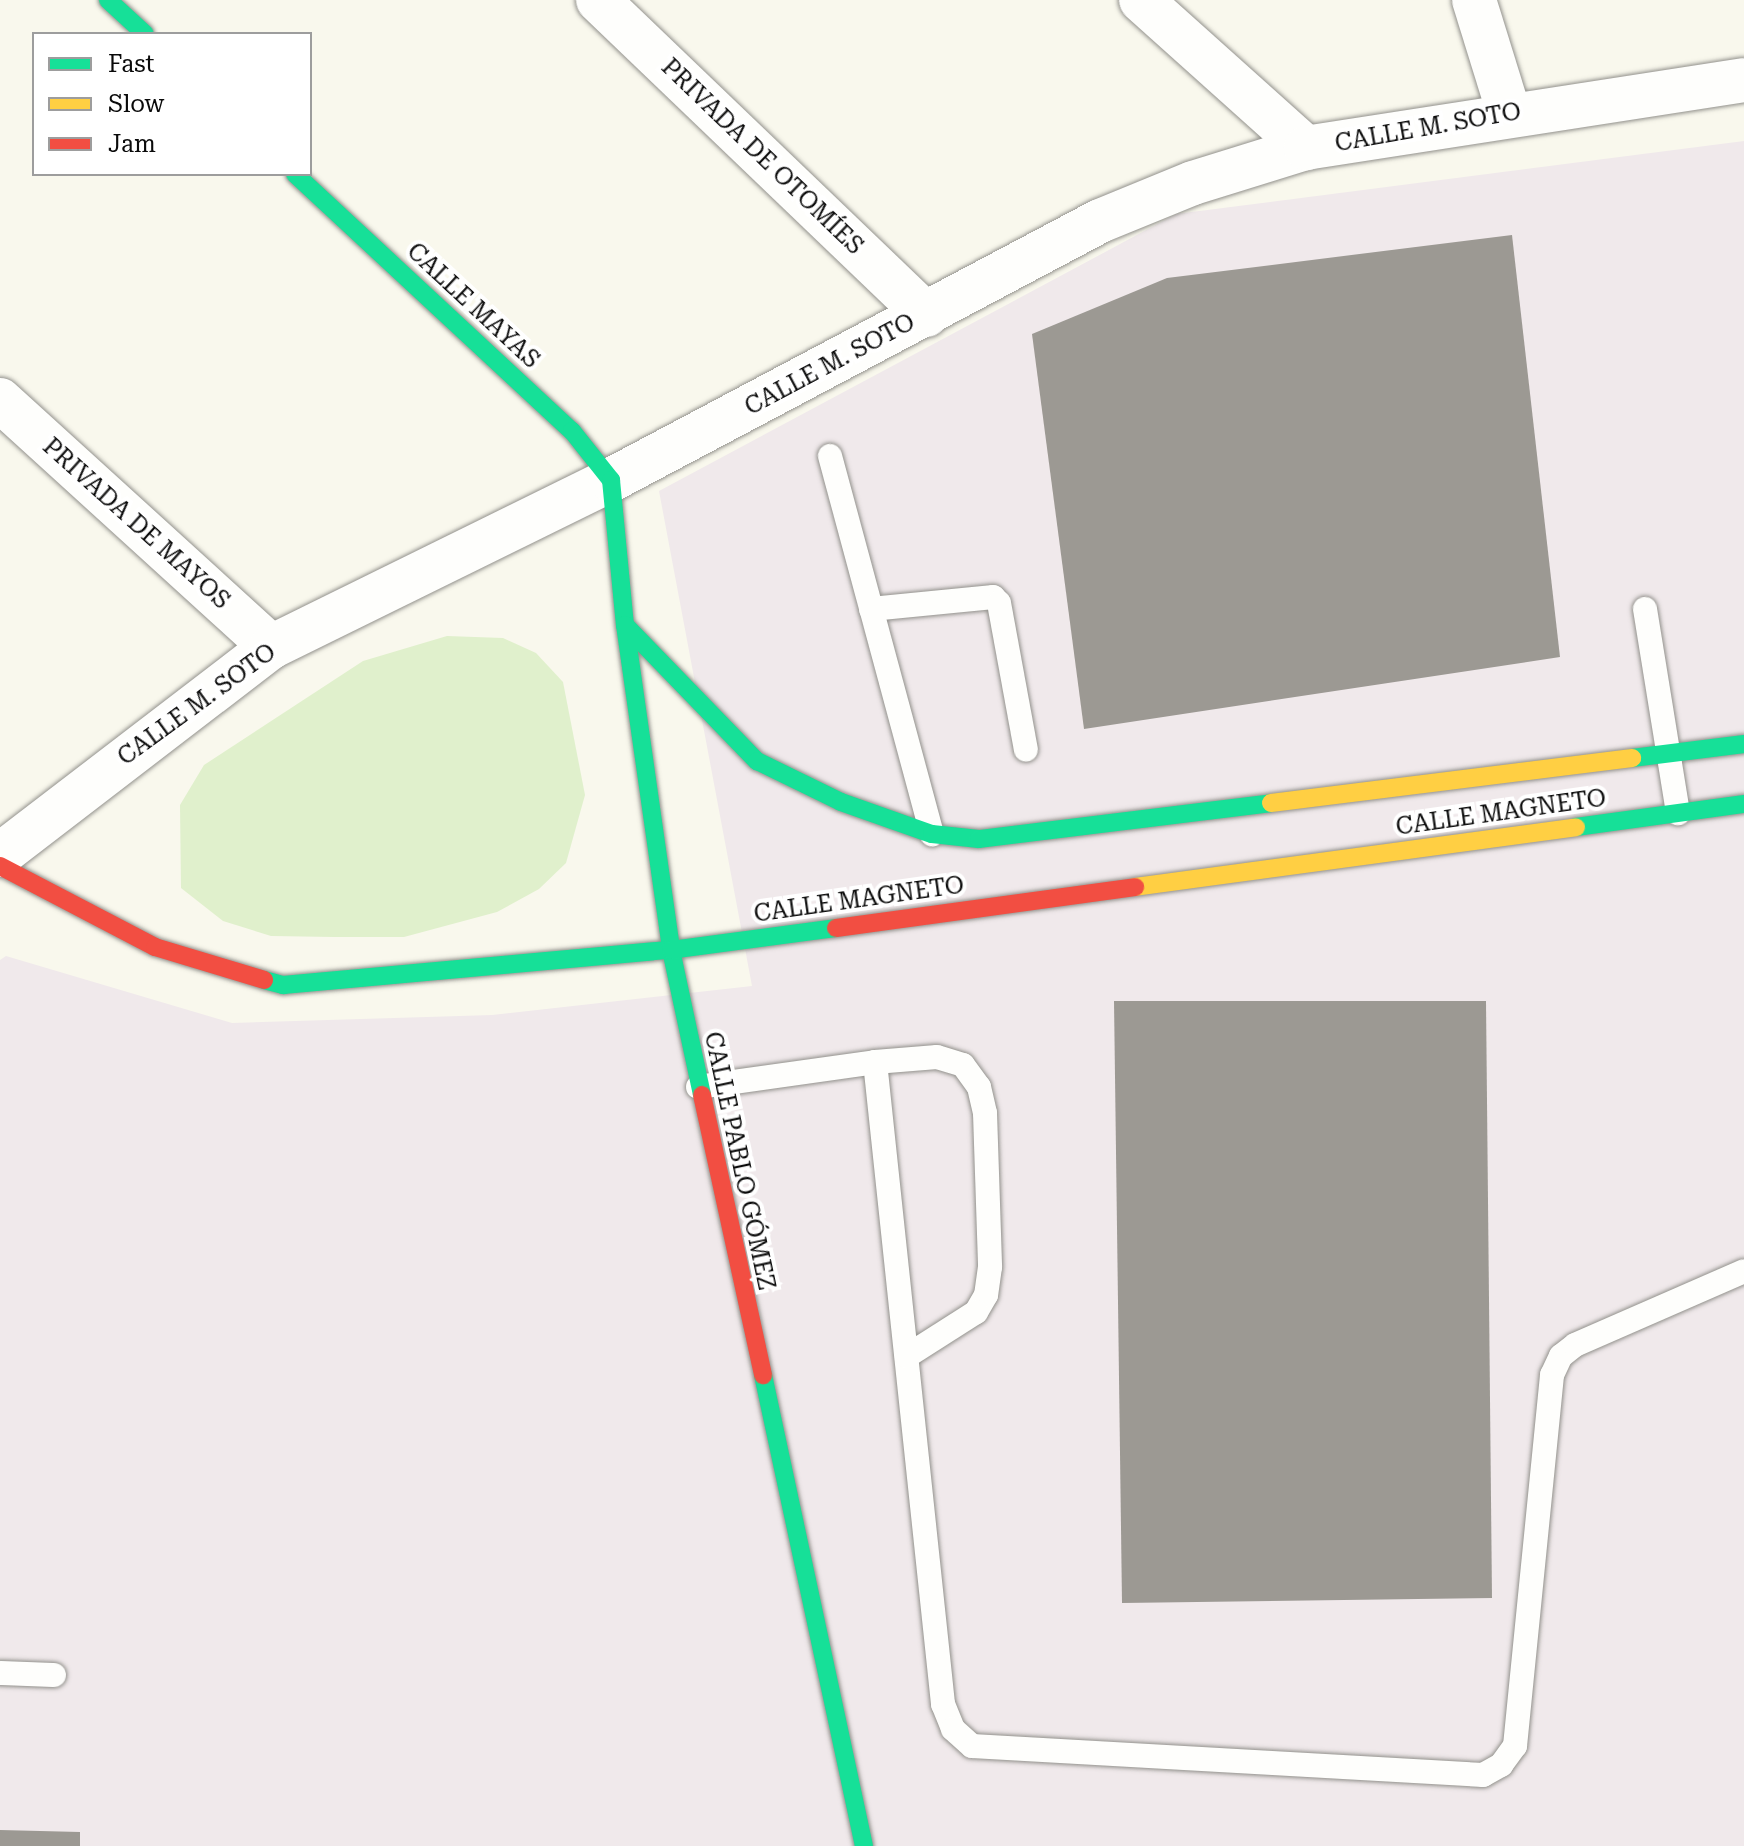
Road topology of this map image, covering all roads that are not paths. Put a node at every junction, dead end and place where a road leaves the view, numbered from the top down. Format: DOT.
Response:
graph roads {
  1 [pos="108,0"];
  2 [pos="598,0"];
  3 [pos="1141,0"];
  4 [pos="1474,0"];
  5 [pos="143,32"];
  6 [pos="1744,80"];
  7 [pos="1509,113"];
  8 [pos="1306,148"];
  9 [pos="297,176"];
  10 [pos="926,315"];
  11 [pos="0,400"];
  12 [pos="830,456"];
  13 [pos="611,480"];
  14 [pos="871,609"];
  15 [pos="1645,609"];
  16 [pos="625,625"];
  17 [pos="271,647"];
  18 [pos="1744,744"];
  19 [pos="1026,750"];
  20 [pos="1670,754"];
  21 [pos="1744,804"];
  22 [pos="1678,813"];
  23 [pos="932,834"];
  24 [pos="0,855"];
  25 [pos="0,866"];
  26 [pos="671,950"];
  27 [pos="875,1062"];
  28 [pos="698,1087"];
  29 [pos="1744,1271"];
  30 [pos="907,1356"];
  31 [pos="0,1673"];
  32 [pos="54,1675"];
  33 [pos="864,1846"];
  1 -- 5 [label="main road"];
  2 -- 10 [label="street, PRIVADA DE OTOMÍES"];
  3 -- 8 [label="street"];
  4 -- 7 [label="street"];
  6 -- 7 [label="street, CALLE M. SOTO"];
  7 -- 8 [label="street, CALLE M. SOTO"];
  8 -- 10 [label="street, CALLE M. SOTO"];
  9 -- 13 [label="main road, CALLE MAYAS"];
  10 -- 13 [label="street, CALLE M. SOTO"];
  11 -- 17 [label="street, PRIVADA DE MAYOS"];
  12 -- 14 [label="lane"];
  13 -- 16 [label="main road, CALLE PABLO GÓMEZ"];
  13 -- 17 [label="street, CALLE M. SOTO"];
  14 -- 19 [label="lane"];
  14 -- 23 [label="lane"];
  15 -- 20 [label="lane"];
  16 -- 23 [label="main road, CALLE MAGNETO"];
  16 -- 26 [label="main road, CALLE PABLO GÓMEZ"];
  17 -- 24 [label="street, CALLE M. SOTO"];
  18 -- 20 [label="main road, CALLE MAGNETO"];
  20 -- 22 [label="lane"];
  20 -- 23 [label="main road, CALLE MAGNETO"];
  21 -- 22 [label="main road, CALLE MAGNETO"];
  22 -- 26 [label="main road, CALLE MAGNETO"];
  25 -- 26 [label="main road, CALLE MAGNETO"];
  26 -- 28 [label="main road, CALLE PABLO GÓMEZ"];
  27 -- 28 [label="lane"];
  27 -- 30 [label="lane"];
  27 -- 30 [label="lane"];
  28 -- 33 [label="main road, CALLE PABLO GÓMEZ"];
  29 -- 30 [label="lane"];
  31 -- 32 [label="lane"];
}
